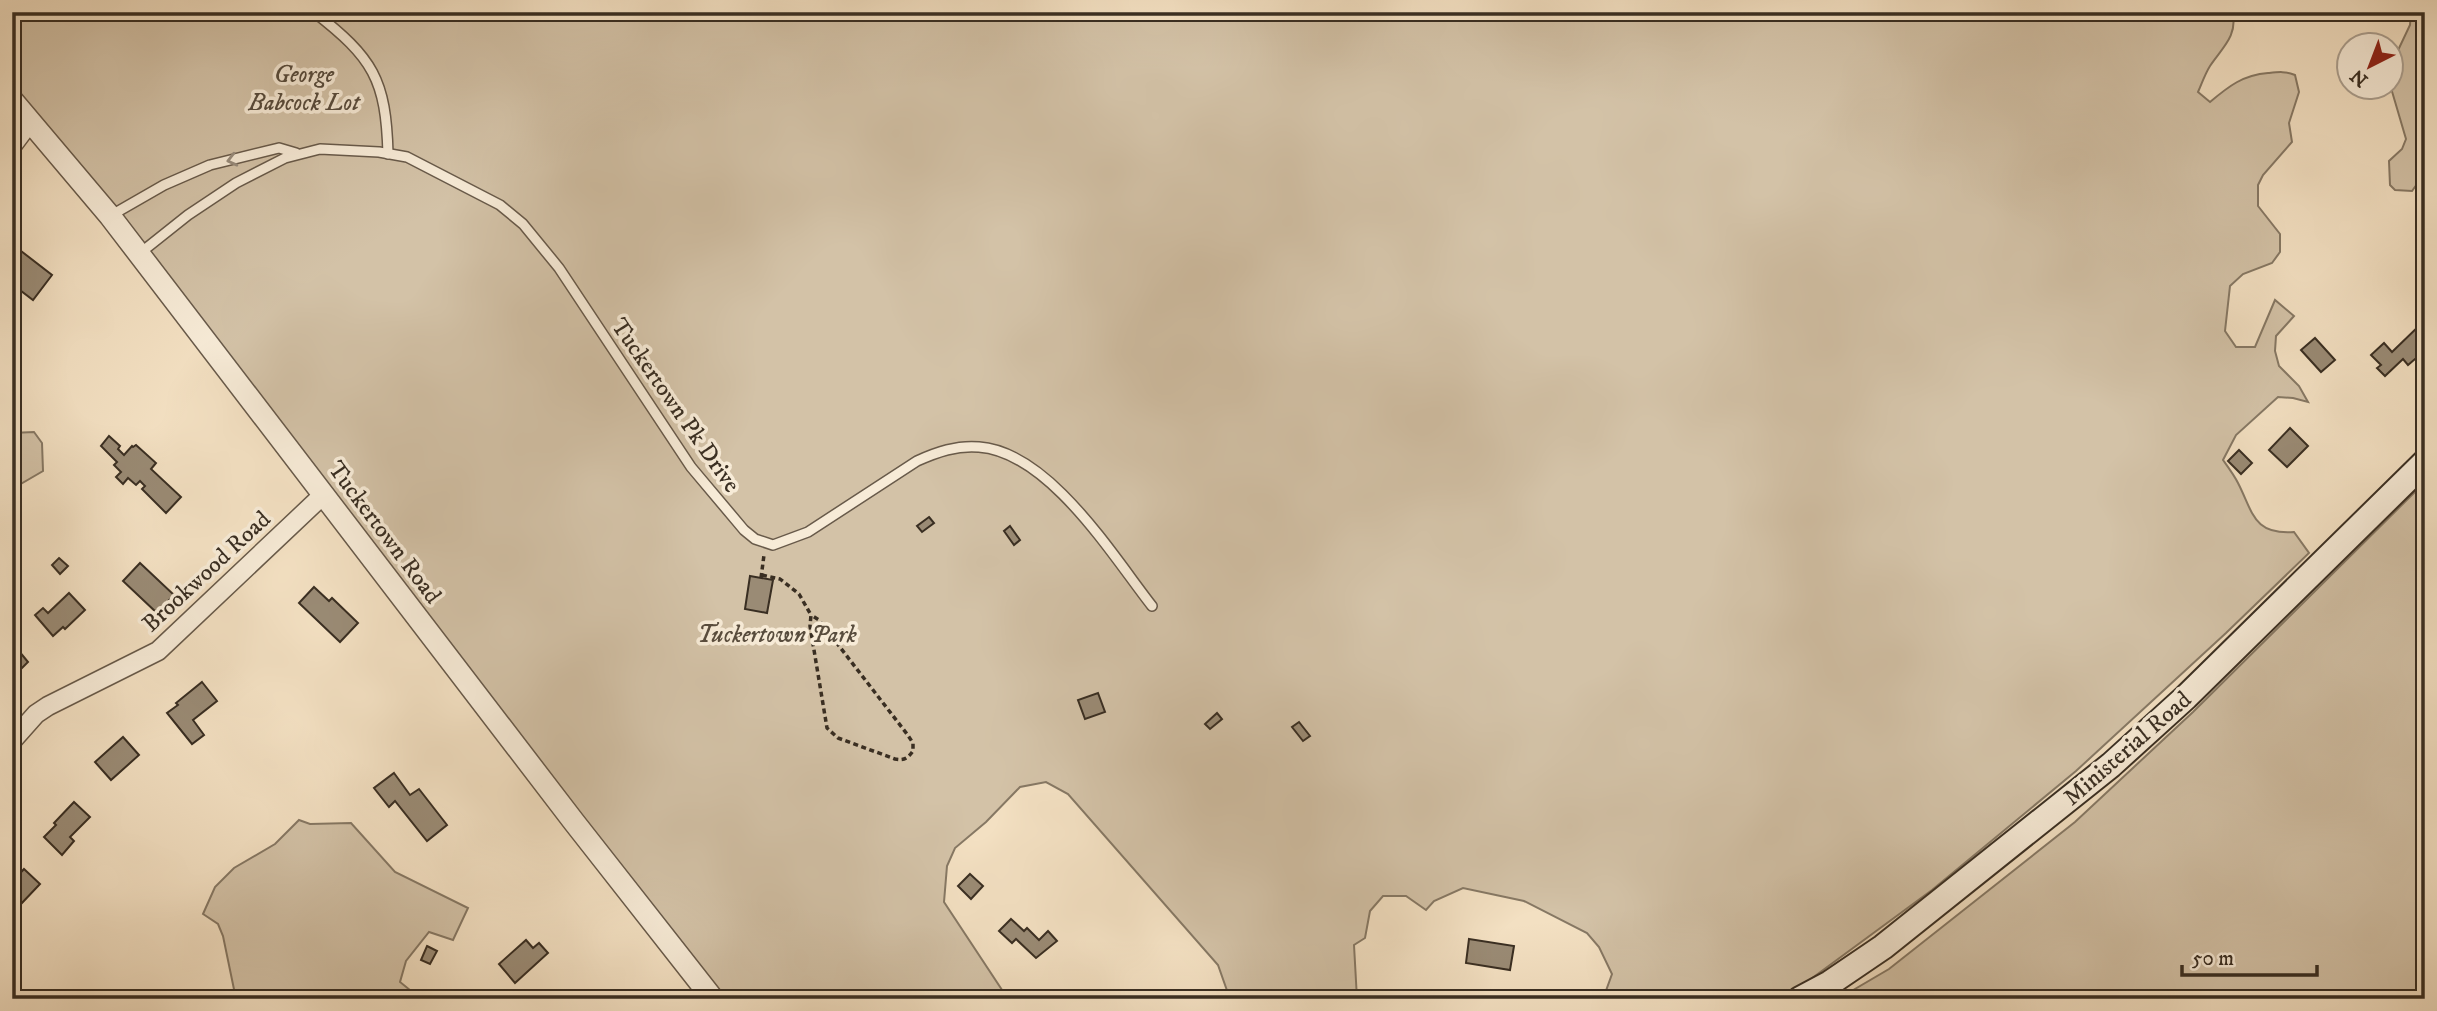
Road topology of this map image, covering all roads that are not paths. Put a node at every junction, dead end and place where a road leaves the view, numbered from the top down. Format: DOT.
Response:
graph roads {
  1 [pos="314,12"];
  2 [pos="12,100"];
  3 [pos="30,122"];
  4 [pos="12,145"];
  5 [pos="298,154"];
  6 [pos="388,154"];
  7 [pos="110,216"];
  8 [pos="139,254"];
  9 [pos="2425,463"];
  10 [pos="323,495"];
  11 [pos="1152,606"];
  12 [pos="12,741"];
  13 [pos="713,999"];
  14 [pos="1800,999"];
  1 -- 6 [label="lane"];
  2 -- 3 [label="street, Tuckertown Road"];
  3 -- 4 [label="street"];
  3 -- 7 [label="street, Tuckertown Road"];
  5 -- 6 [label="lane, Tuckertown Pk Drive"];
  5 -- 7 [label="lane, Tuckertown Pk Drive, one-way"];
  5 -- 8 [label="lane, Tuckertown Pk Drive"];
  6 -- 11 [label="lane, Tuckertown Pk Drive"];
  7 -- 8 [label="street, Tuckertown Road"];
  8 -- 10 [label="street, Tuckertown Road"];
  9 -- 14 [label="main road, Ministerial Road"];
  10 -- 12 [label="street, Brookwood Road"];
  10 -- 13 [label="street, Tuckertown Road"];
}
